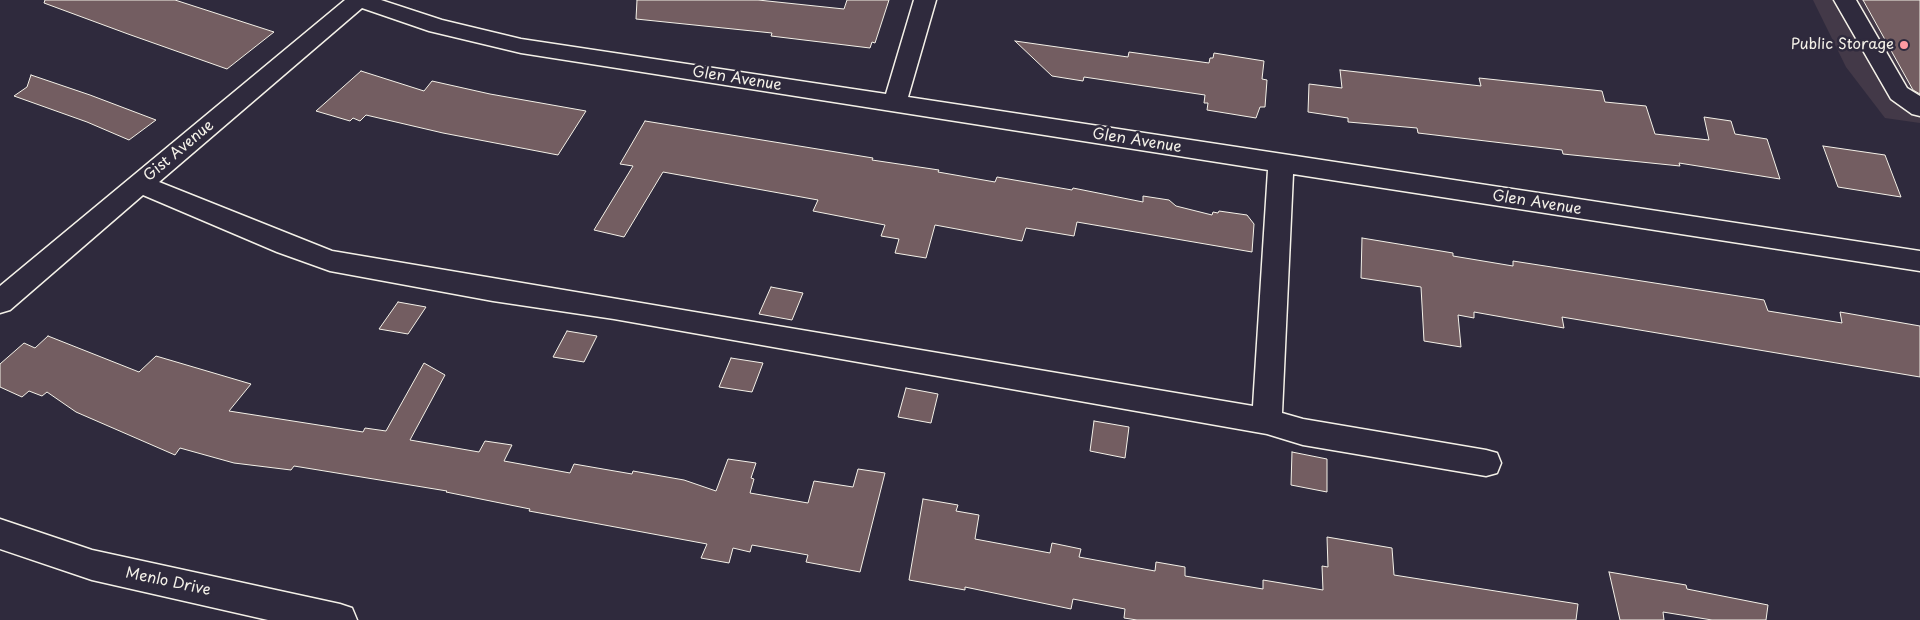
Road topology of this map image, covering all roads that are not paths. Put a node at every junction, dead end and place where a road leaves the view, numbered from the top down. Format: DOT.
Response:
graph roads {
  1 [pos="358,0"];
  2 [pos="925,0"];
  3 [pos="1844,0"];
  4 [pos="895,102"];
  5 [pos="1920,108"];
  6 [pos="1281,164"];
  7 [pos="140,184"];
  8 [pos="1920,261"];
  9 [pos="0,302"];
  10 [pos="1267,421"];
  11 [pos="1486,463"];
  12 [pos="0,534"];
  13 [pos="340,620"];
  1 -- 4 [label="street, Glen Avenue"];
  1 -- 7 [label="street, Gist Avenue"];
  2 -- 4 [label="street"];
  3 -- 5 [label="street"];
  4 -- 6 [label="street, Glen Avenue"];
  6 -- 8 [label="street, Glen Avenue"];
  6 -- 10 [label="street"];
  7 -- 9 [label="street, Gist Avenue"];
  7 -- 10 [label="street"];
  10 -- 11 [label="street"];
  12 -- 13 [label="street, Menlo Drive"];
}
